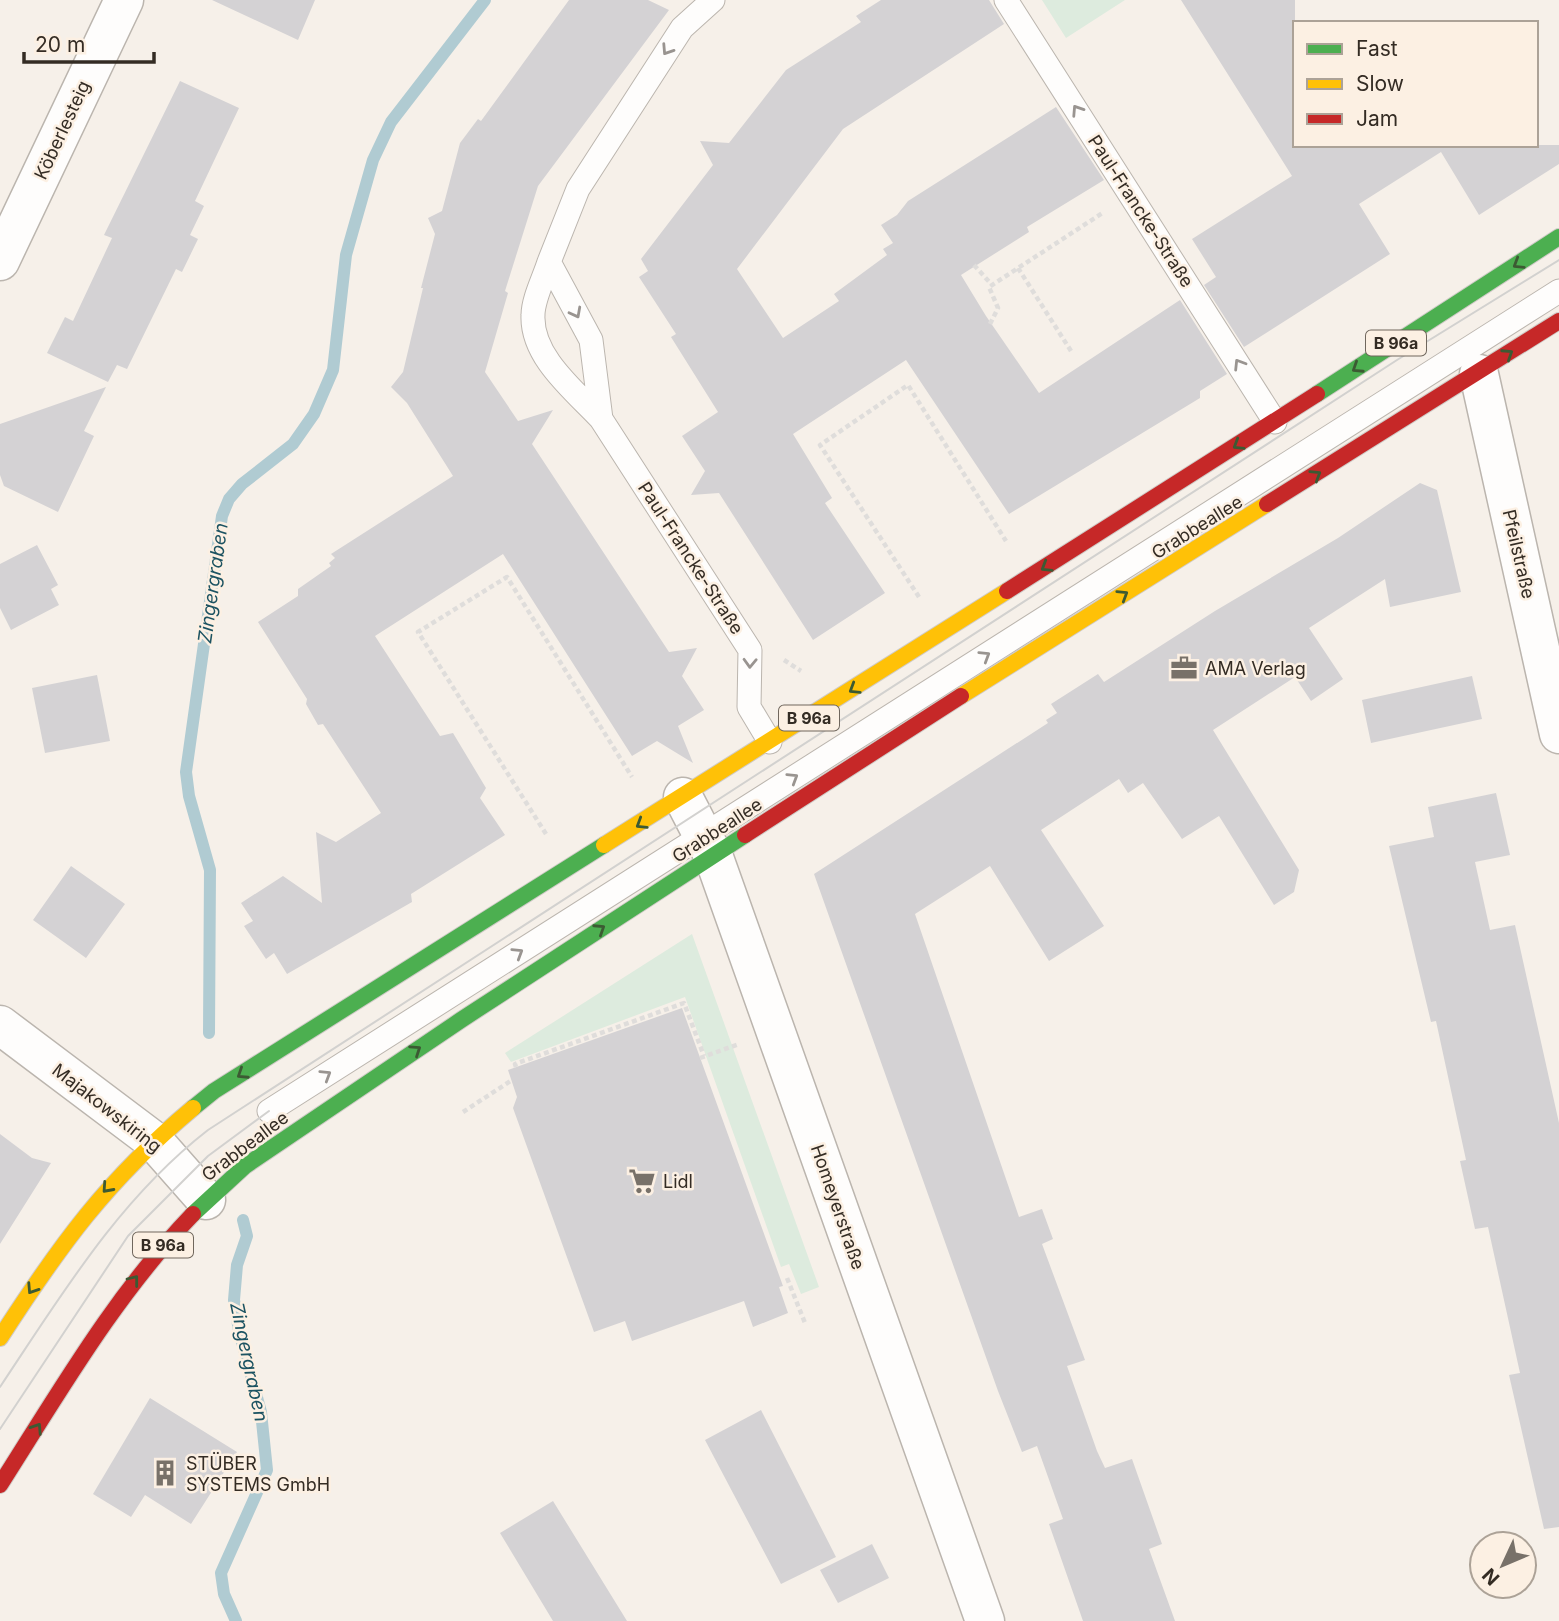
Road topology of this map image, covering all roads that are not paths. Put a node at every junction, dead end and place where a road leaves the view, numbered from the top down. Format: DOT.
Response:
graph roads {
  1 [pos="124,0"];
  2 [pos="713,0"];
  3 [pos="1006,0"];
  4 [pos="1559,237"];
  5 [pos="0,261"];
  6 [pos="549,262"];
  7 [pos="1559,291"];
  8 [pos="1559,321"];
  9 [pos="1479,374"];
  10 [pos="601,419"];
  11 [pos="1275,422"];
  12 [pos="1559,733"];
  13 [pos="770,742"];
  14 [pos="683,797"];
  15 [pos="708,845"];
  16 [pos="0,1025"];
  17 [pos="269,1111"];
  18 [pos="154,1141"];
  19 [pos="206,1200"];
  20 [pos="0,1338"];
  21 [pos="0,1485"];
  22 [pos="982,1620"];
  1 -- 5 [label="street, Köberlesteig"];
  2 -- 6 [label="lane, Paul-Francke-Straße, one-way"];
  11 -- 3 [label="lane, Paul-Francke-Straße, one-way"];
  4 -- 11 [label="main road, B 96a, one-way"];
  6 -- 10 [label="lane, Paul-Francke-Straße, one-way"];
  6 -- 10 [label="lane, Paul-Francke-Straße"];
  15 -- 7 [label="lane, one-way"];
  9 -- 8 [label="main road, Grabbeallee / B 96a, one-way"];
  9 -- 12 [label="street, Pfeilstraße"];
  15 -- 9 [label="main road, Grabbeallee / B 96a, one-way"];
  10 -- 13 [label="lane, Paul-Francke-Straße, one-way"];
  11 -- 13 [label="main road, B 96a, one-way"];
  13 -- 14 [label="main road, B 96a"];
  14 -- 15 [label="street, Homeyerstraße"];
  14 -- 18 [label="main road, B 96a, one-way"];
  17 -- 15 [label="lane, one-way"];
  19 -- 15 [label="main road, Grabbeallee / B 96a, one-way"];
  15 -- 22 [label="street, Homeyerstraße"];
  16 -- 18 [label="street, Majakowskiring"];
  18 -- 19 [label="street, Majakowskiring"];
  18 -- 20 [label="main road, B 96a, one-way"];
  21 -- 19 [label="main road, Grabbeallee / B 96a, one-way"];
}
